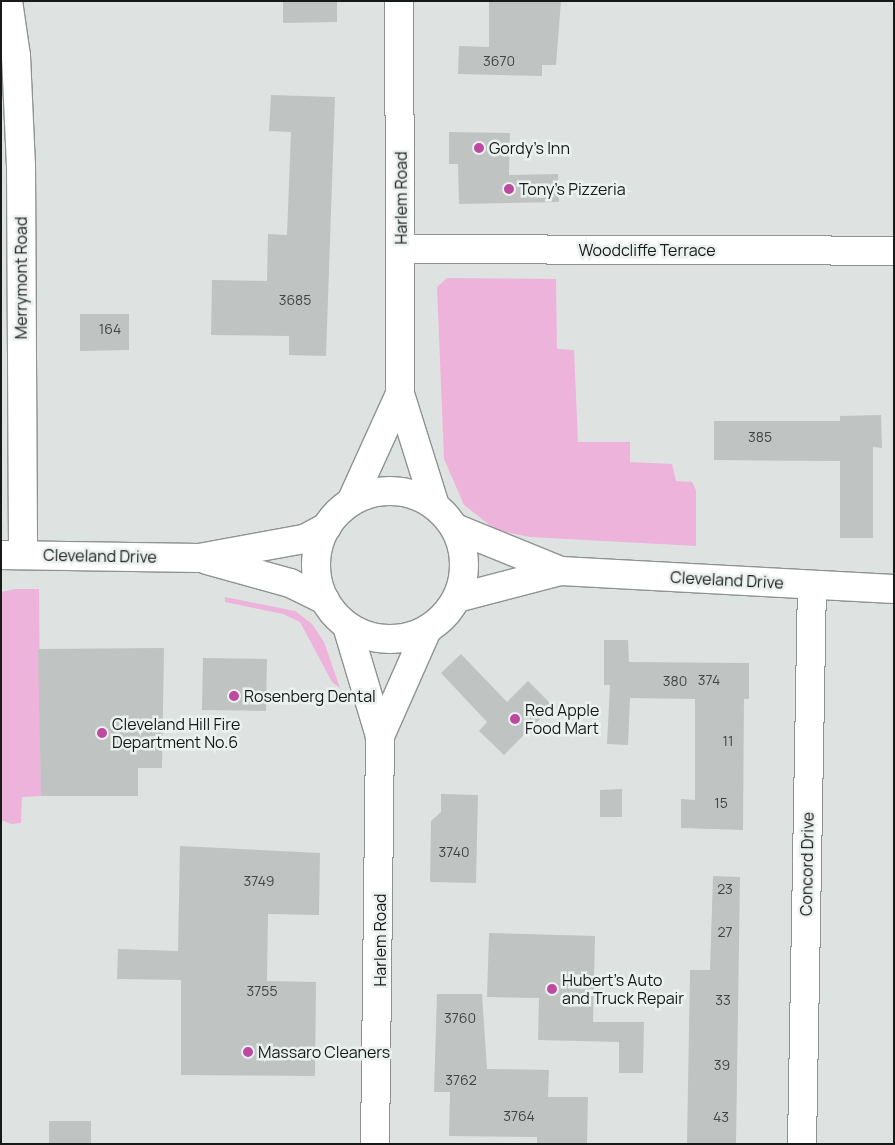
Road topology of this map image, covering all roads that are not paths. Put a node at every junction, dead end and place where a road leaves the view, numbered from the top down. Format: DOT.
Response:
graph roads {
  1 [pos="8,1"];
  2 [pos="399,1"];
  3 [pos="401,248"];
  4 [pos="894,251"];
  5 [pos="400,394"];
  6 [pos="351,502"];
  7 [pos="434,506"];
  8 [pos="327,527"];
  9 [pos="455,528"];
  10 [pos="12,555"];
  11 [pos="199,558"];
  12 [pos="561,571"];
  13 [pos="812,585"];
  14 [pos="894,589"];
  15 [pos="457,598"];
  16 [pos="325,600"];
  17 [pos="348,626"];
  18 [pos="427,630"];
  19 [pos="380,736"];
  20 [pos="375,1144"];
  21 [pos="802,1144"];
  1 -- 10 [label="street, Merrymont Road"];
  2 -- 3 [label="street, Harlem Road"];
  3 -- 4 [label="street, Woodcliffe Terrace"];
  3 -- 5 [label="street, Harlem Road"];
  5 -- 6 [label="street, Harlem Road"];
  5 -- 7 [label="street, Harlem Road"];
  6 -- 7 [label="street"];
  6 -- 8 [label="street"];
  7 -- 9 [label="street"];
  8 -- 11 [label="street, Cleveland Drive"];
  8 -- 16 [label="street"];
  9 -- 12 [label="street, Cleveland Drive"];
  9 -- 15 [label="street"];
  10 -- 11 [label="street, Cleveland Drive"];
  11 -- 16 [label="street, Cleveland Drive"];
  12 -- 13 [label="street, Cleveland Drive"];
  12 -- 15 [label="street, Cleveland Drive"];
  13 -- 14 [label="street, Cleveland Drive"];
  13 -- 21 [label="street, Concord Drive"];
  15 -- 18 [label="street"];
  16 -- 17 [label="street"];
  17 -- 18 [label="street"];
  17 -- 19 [label="street, Harlem Road"];
  18 -- 19 [label="street, Harlem Road"];
  19 -- 20 [label="street, Harlem Road"];
}
